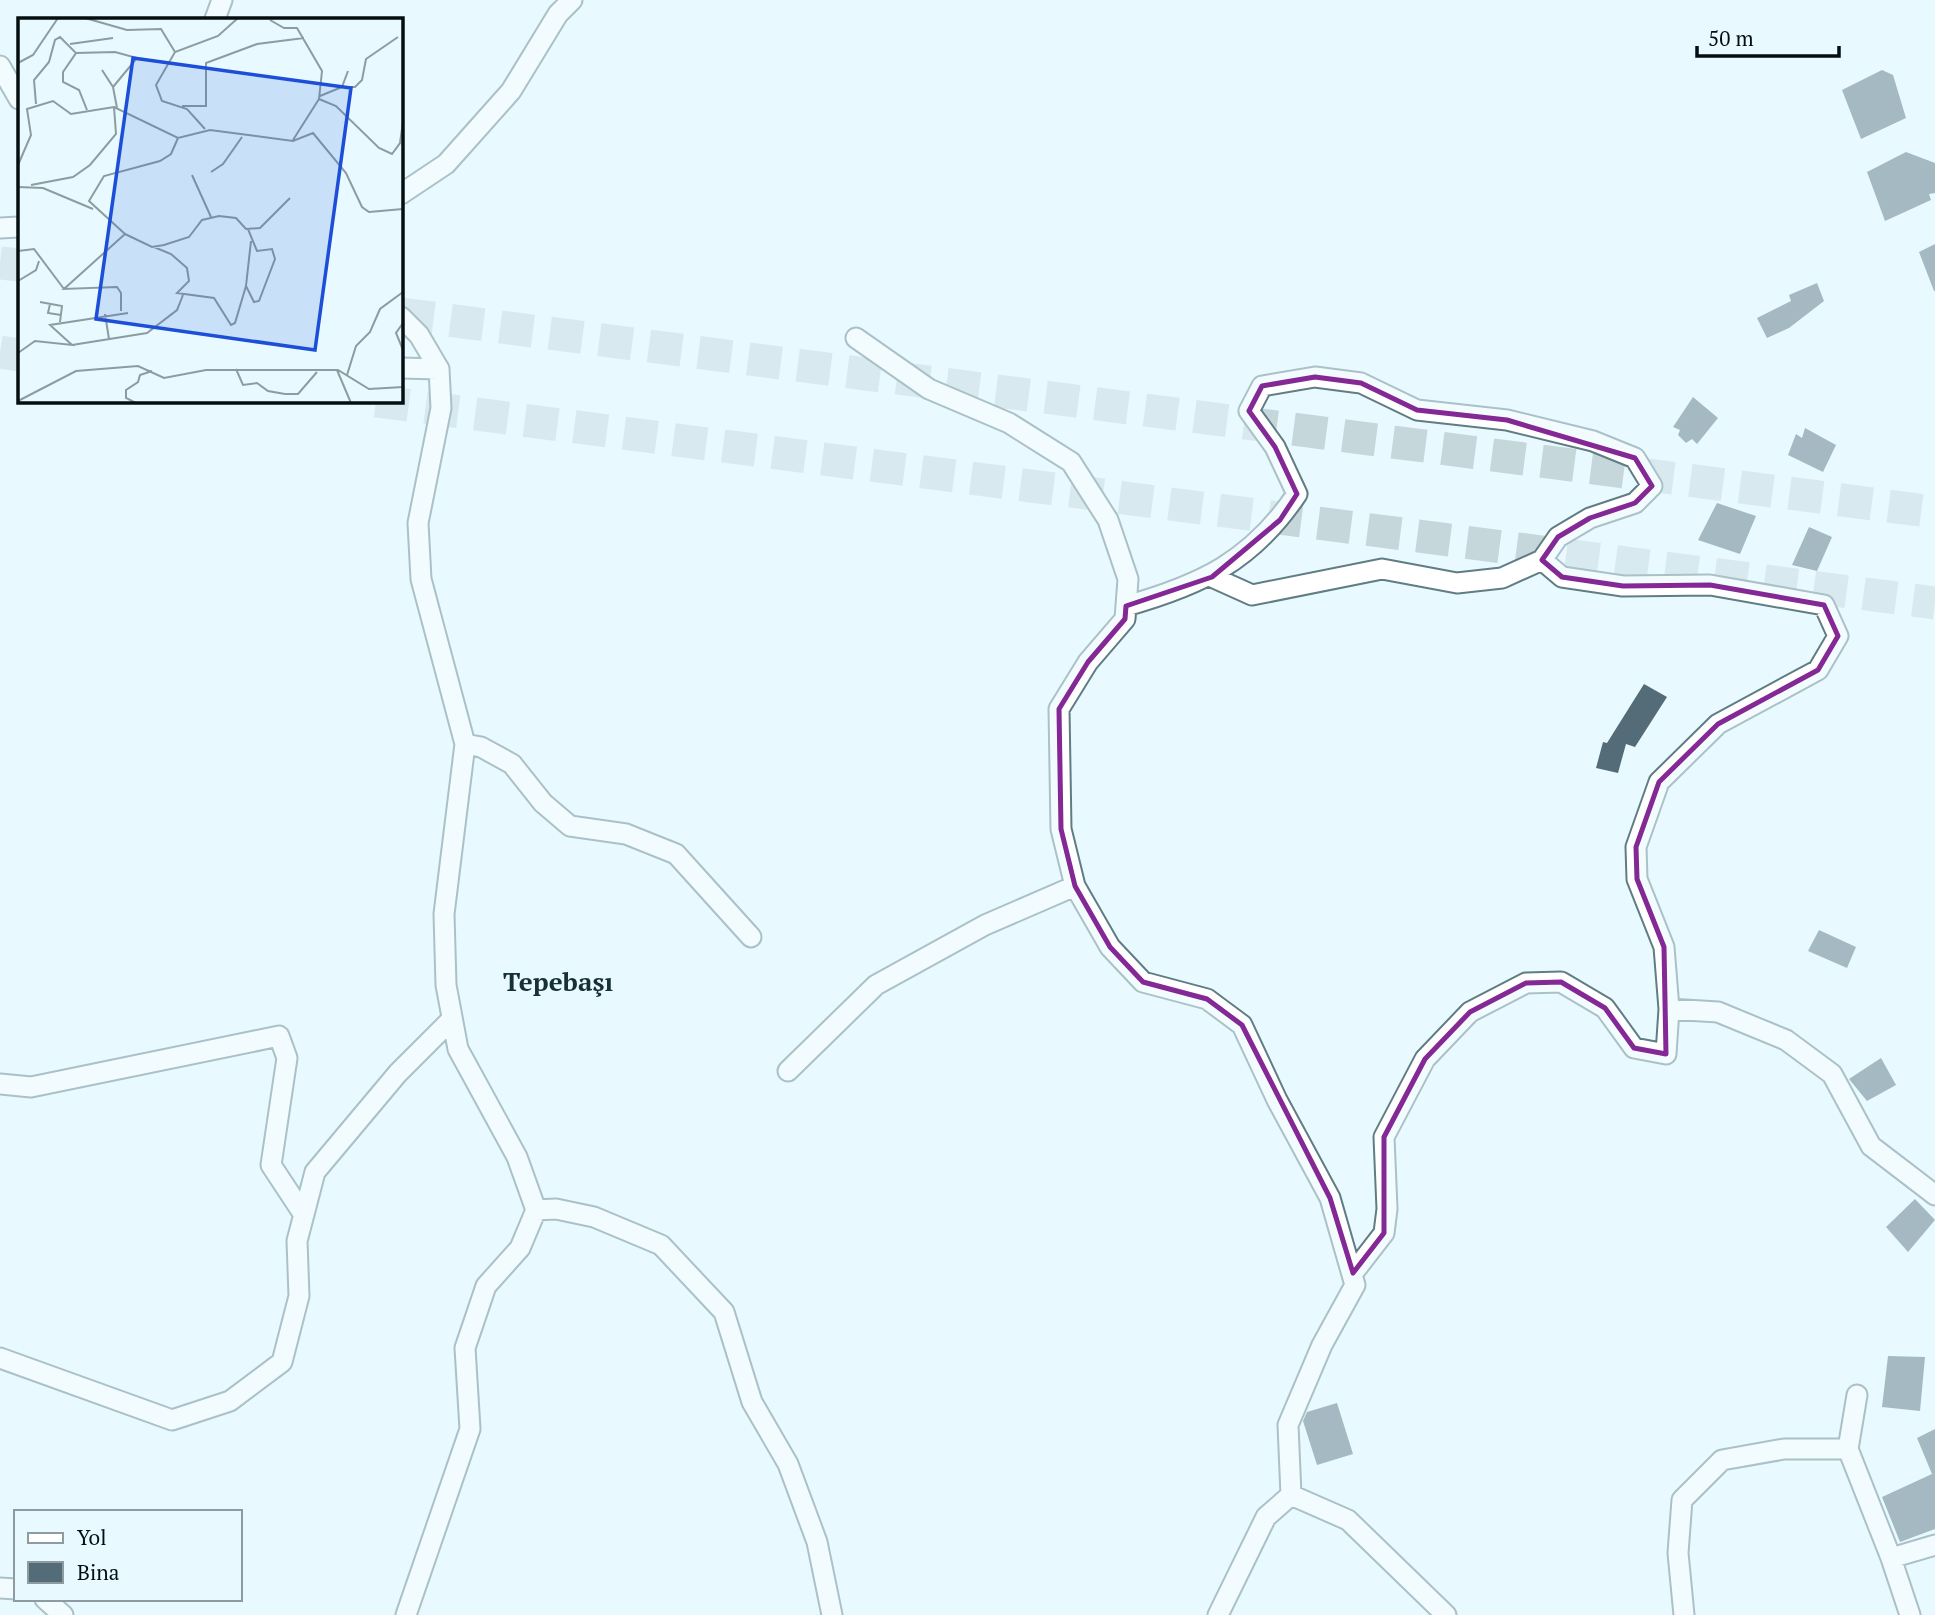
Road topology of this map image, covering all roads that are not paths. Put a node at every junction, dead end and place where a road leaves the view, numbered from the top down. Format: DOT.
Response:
graph roads {
  1 [pos="222,0"];
  2 [pos="572,0"];
  3 [pos="215,18"];
  4 [pos="0,64"];
  5 [pos="18,97"];
  6 [pos="402,193"];
  7 [pos="18,227"];
  8 [pos="0,228"];
  9 [pos="402,318"];
  10 [pos="856,338"];
  11 [pos="402,368"];
  12 [pos="439,369"];
  13 [pos="1542,560"];
  14 [pos="1212,577"];
  15 [pos="1126,606"];
  16 [pos="465,744"];
  17 [pos="1075,886"];
  18 [pos="751,937"];
  19 [pos="1669,1009"];
  20 [pos="452,1019"];
  21 [pos="788,1071"];
  22 [pos="0,1084"];
  23 [pos="1935,1195"];
  24 [pos="536,1210"];
  25 [pos="304,1215"];
  26 [pos="1353,1273"];
  27 [pos="0,1358"];
  28 [pos="1857,1395"];
  29 [pos="1848,1449"];
  30 [pos="1291,1495"];
  31 [pos="1935,1545"];
  32 [pos="1891,1558"];
  33 [pos="47,1601"];
  34 [pos="63,1615"];
  35 [pos="405,1615"];
  36 [pos="832,1615"];
  37 [pos="1219,1615"];
  38 [pos="1446,1615"];
  39 [pos="1684,1615"];
  40 [pos="1910,1615"];
  1 -- 3 [label="street"];
  2 -- 6 [label="street"];
  4 -- 5 [label="street"];
  7 -- 8 [label="street"];
  9 -- 12 [label="street"];
  10 -- 15 [label="street"];
  11 -- 12 [label="street"];
  12 -- 16 [label="street"];
  13 -- 14 [label="street"];
  13 -- 14 [label="street"];
  13 -- 19 [label="street"];
  14 -- 15 [label="street"];
  15 -- 17 [label="street"];
  16 -- 18 [label="street"];
  16 -- 20 [label="street"];
  17 -- 21 [label="street"];
  17 -- 26 [label="street"];
  19 -- 23 [label="street"];
  19 -- 26 [label="street"];
  20 -- 24 [label="street"];
  20 -- 25 [label="street"];
  22 -- 25 [label="street"];
  24 -- 35 [label="street"];
  24 -- 36 [label="street"];
  25 -- 27 [label="street"];
  26 -- 30 [label="street"];
  28 -- 29 [label="street"];
  29 -- 32 [label="street"];
  29 -- 39 [label="street"];
  30 -- 37 [label="street"];
  30 -- 38 [label="street"];
  31 -- 32 [label="street"];
  32 -- 40 [label="street"];
  33 -- 34 [label="street"];
}
